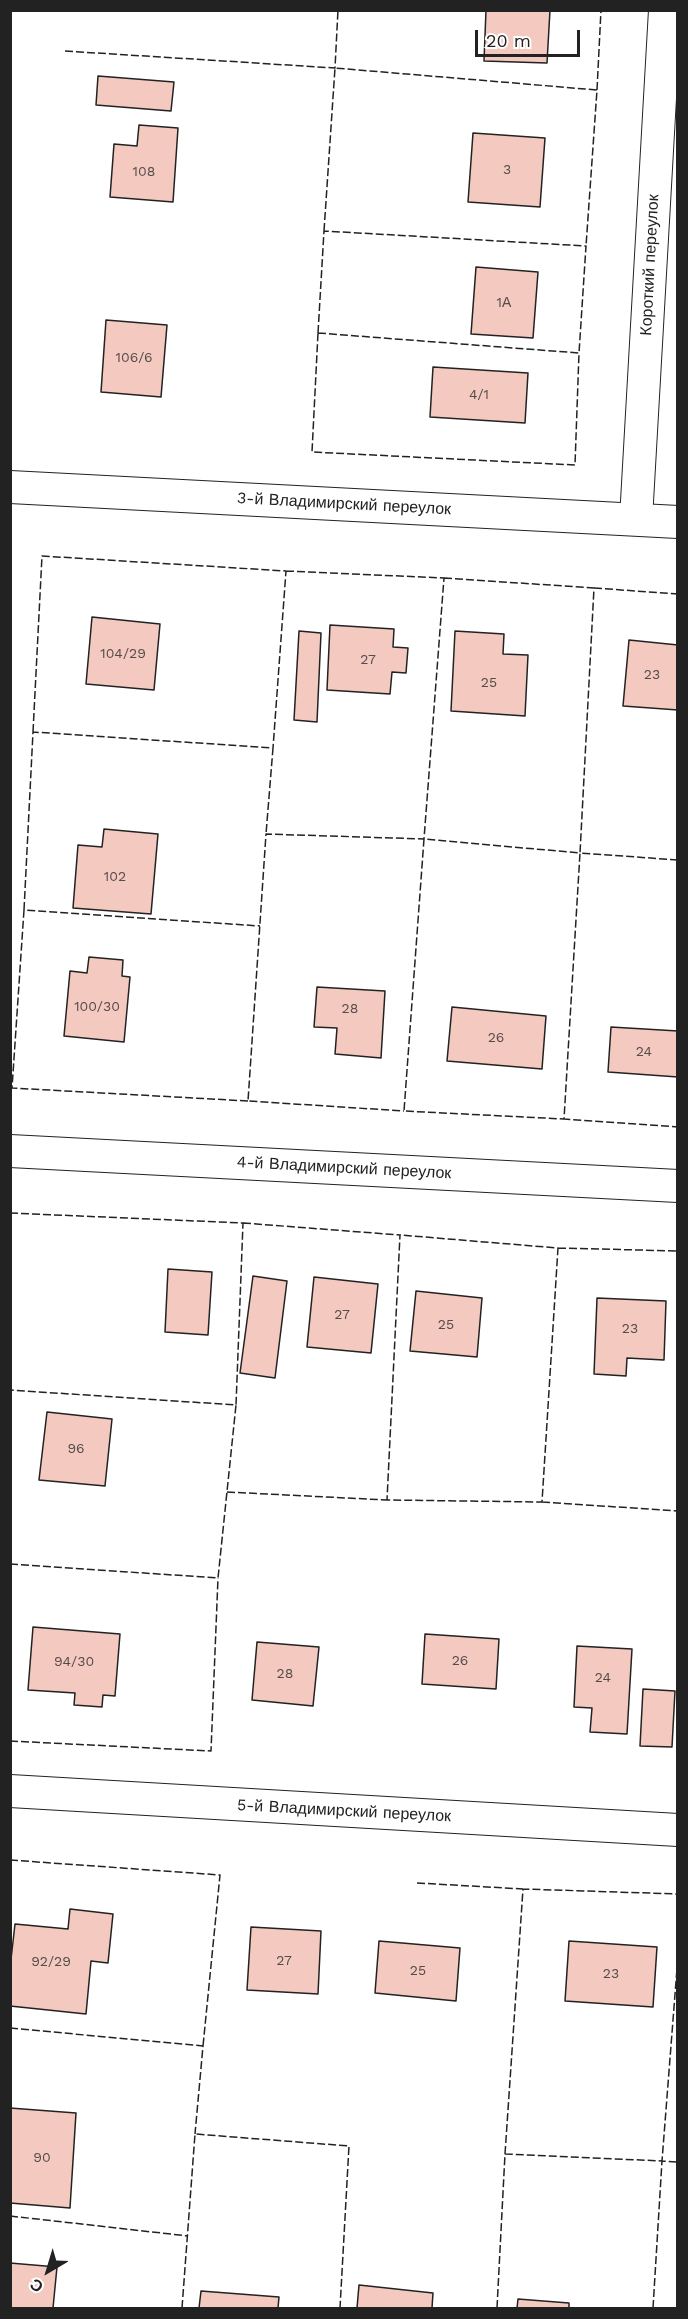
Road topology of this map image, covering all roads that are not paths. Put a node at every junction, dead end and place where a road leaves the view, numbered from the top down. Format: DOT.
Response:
graph roads {
  1 [pos="664,10"];
  2 [pos="10,487"];
  3 [pos="636,519"];
  4 [pos="678,522"];
  5 [pos="10,1151"];
  6 [pos="678,1186"];
  7 [pos="10,1791"];
  8 [pos="678,1830"];
  1 -- 3 [label="street, Короткий переулок"];
  2 -- 3 [label="street, 3-й Владимирский переулок"];
  3 -- 4 [label="street, 3-й Владимирский переулок"];
  5 -- 6 [label="street, 4-й Владимирский переулок"];
  7 -- 8 [label="street, 5-й Владимирский переулок"];
}
